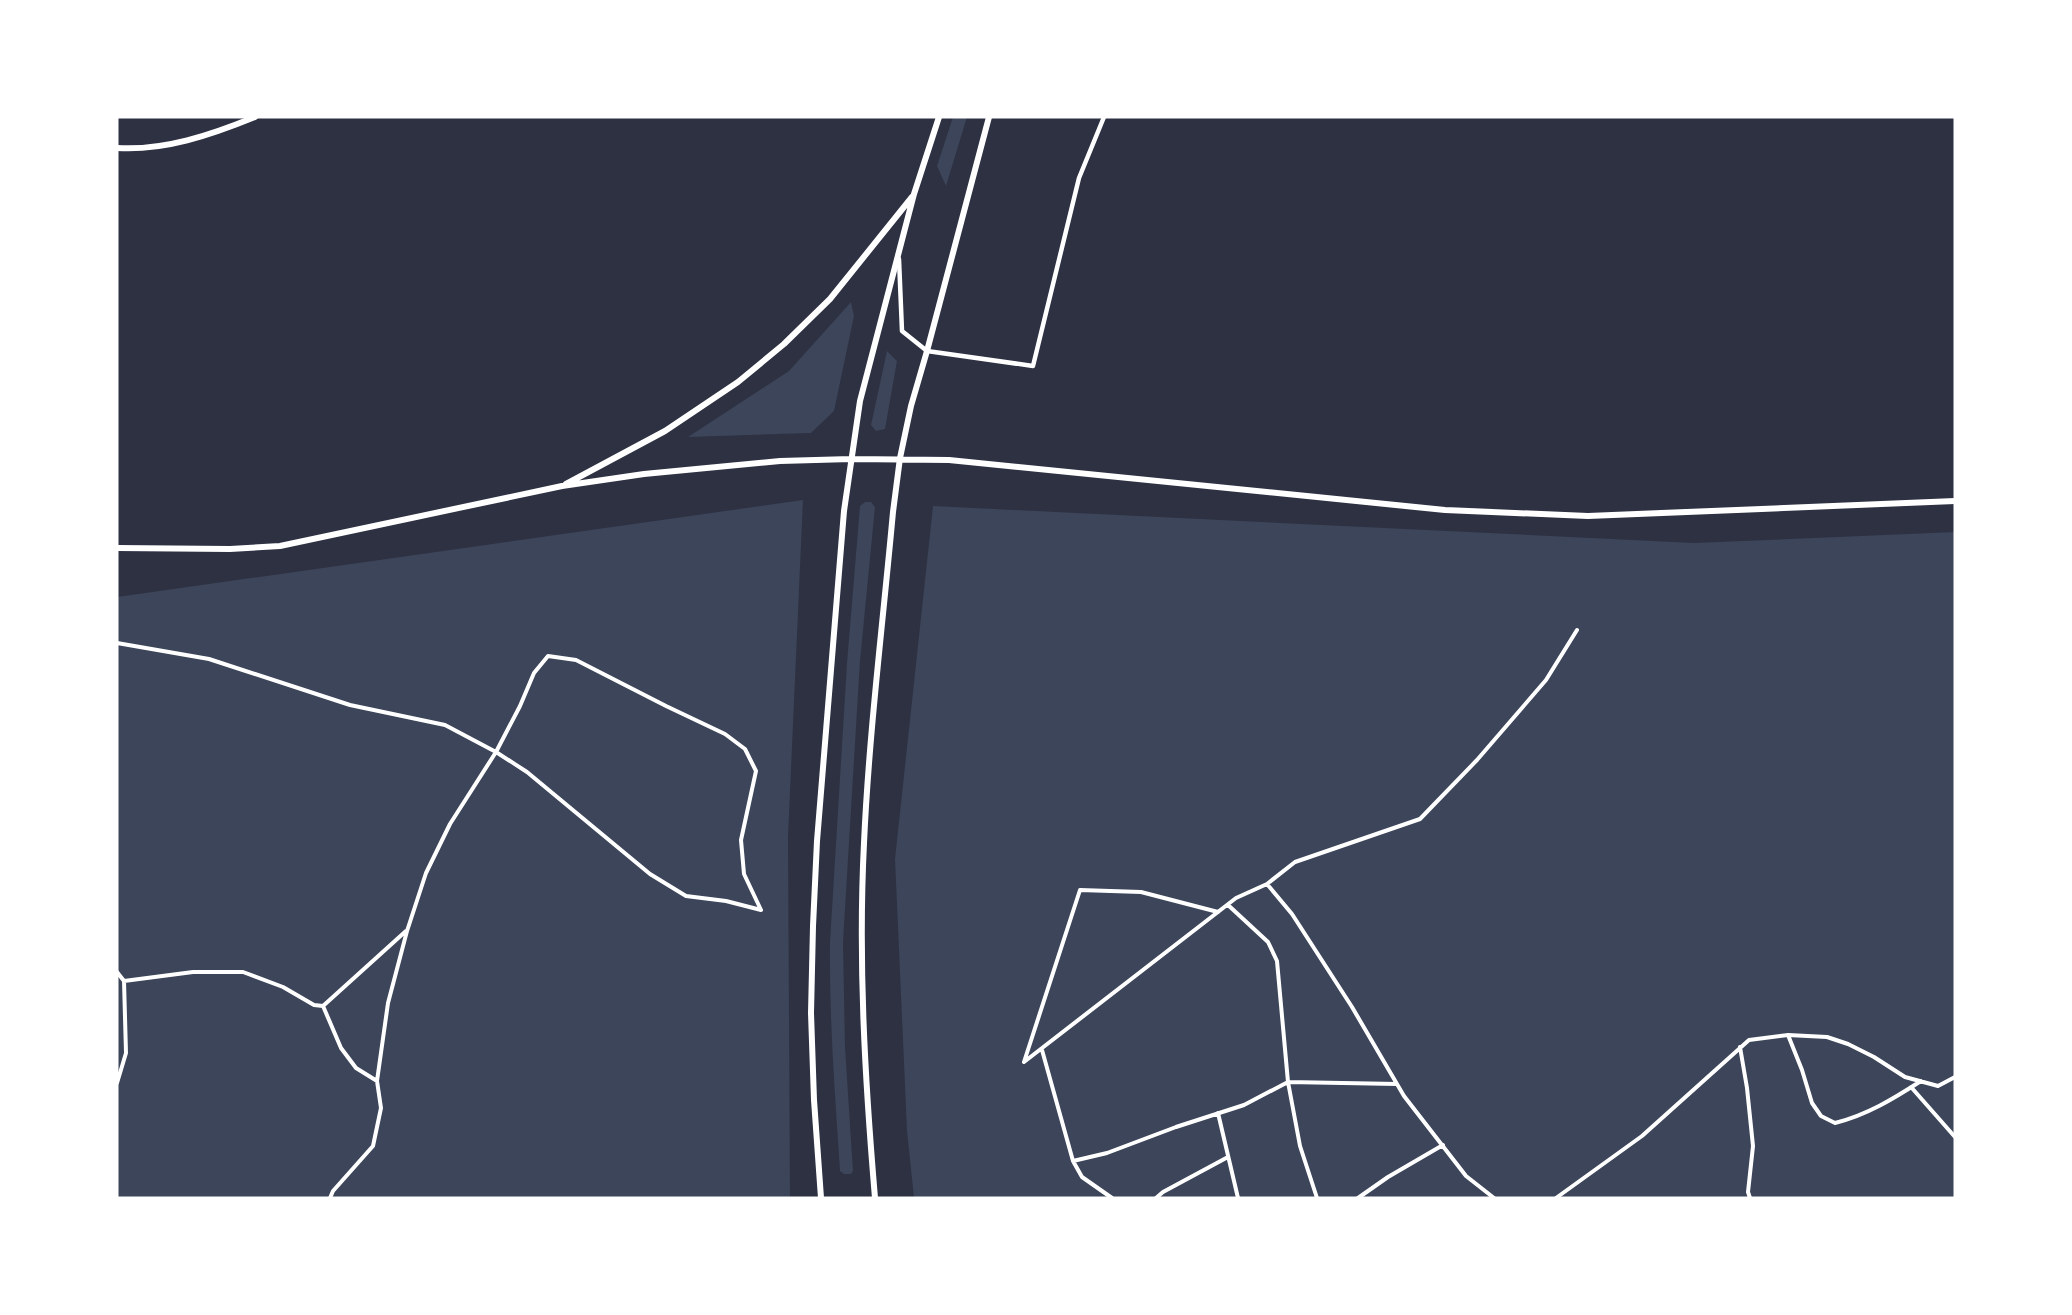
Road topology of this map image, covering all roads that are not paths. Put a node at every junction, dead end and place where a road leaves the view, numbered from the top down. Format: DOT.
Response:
graph roads {
  1 [pos="255,117"];
  2 [pos="939,117"];
  3 [pos="989,117"];
  4 [pos="1104,117"];
  5 [pos="117,148"];
  6 [pos="914,194"];
  7 [pos="899,256"];
  8 [pos="927,351"];
  9 [pos="900,458"];
  10 [pos="850,459"];
  11 [pos="562,486"];
  12 [pos="1955,501"];
  13 [pos="117,549"];
  14 [pos="821,1198"];
  15 [pos="875,1198"];
  1 -- 5 [label="street"];
  2 -- 6 [label="street"];
  3 -- 8 [label="street"];
  4 -- 8 [label="lane"];
  6 -- 7 [label="street"];
  6 -- 11 [label="street"];
  7 -- 8 [label="lane"];
  7 -- 10 [label="street"];
  8 -- 9 [label="street"];
  9 -- 10 [label="street"];
  9 -- 12 [label="street"];
  9 -- 15 [label="street"];
  10 -- 11 [label="street"];
  10 -- 14 [label="street"];
  11 -- 13 [label="street"];
}
